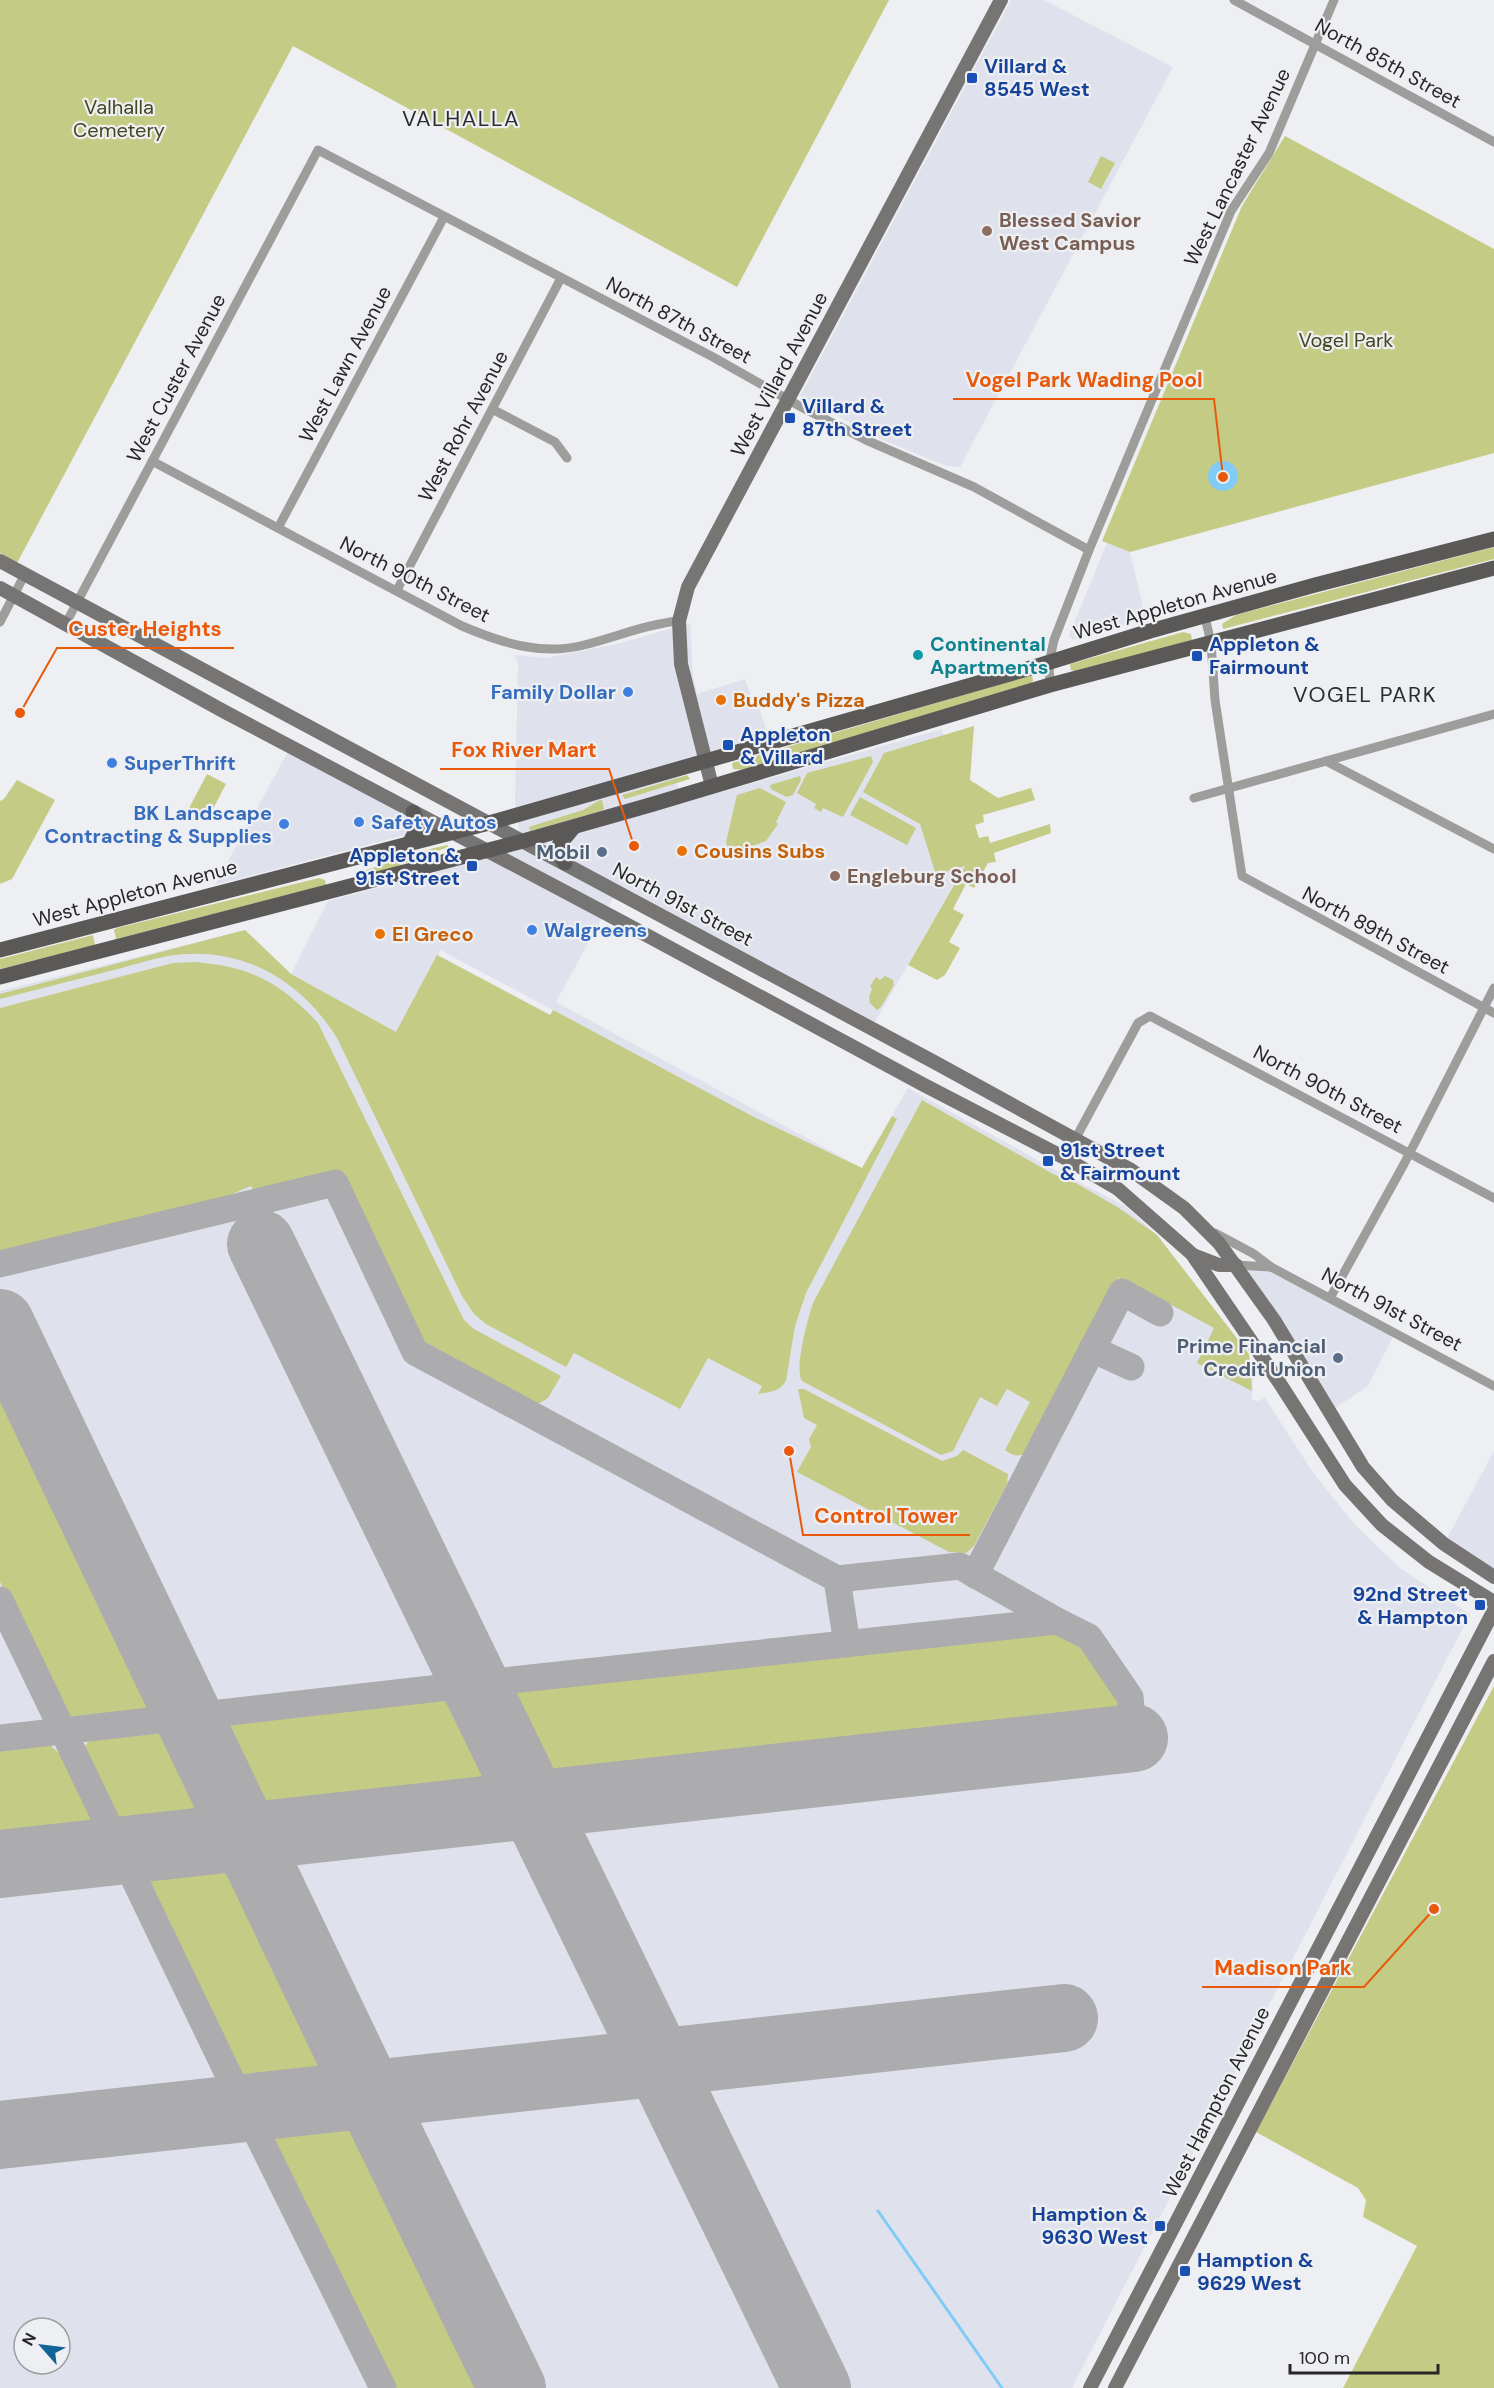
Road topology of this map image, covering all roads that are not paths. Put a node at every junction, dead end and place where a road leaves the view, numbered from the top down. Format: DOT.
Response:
graph roads {
  1 [pos="1000,0"];
  2 [pos="1234,0"];
  3 [pos="1334,0"];
  4 [pos="1315,43"];
  5 [pos="1494,142"];
  6 [pos="318,150"];
  7 [pos="444,217"];
  8 [pos="561,278"];
  9 [pos="788,399"];
  10 [pos="492,409"];
  11 [pos="567,458"];
  12 [pos="152,461"];
  13 [pos="278,528"];
  14 [pos="1494,539"];
  15 [pos="1089,550"];
  16 [pos="0,561"];
  17 [pos="1494,568"];
  18 [pos="25,574"];
  19 [pos="0,588"];
  20 [pos="398,590"];
  21 [pos="14,595"];
  22 [pos="77,602"];
  23 [pos="1204,616"];
  24 [pos="679,621"];
  25 [pos="0,622"];
  26 [pos="66,623"];
  27 [pos="1210,643"];
  28 [pos="1049,663"];
  29 [pos="1050,685"];
  30 [pos="1494,714"];
  31 [pos="707,761"];
  32 [pos="1326,761"];
  33 [pos="712,786"];
  34 [pos="614,788"];
  35 [pos="1228,788"];
  36 [pos="1194,798"];
  37 [pos="413,812"];
  38 [pos="617,814"];
  39 [pos="489,823"];
  40 [pos="578,825"];
  41 [pos="451,833"];
  42 [pos="523,840"];
  43 [pos="409,844"];
  44 [pos="1494,849"];
  45 [pos="484,850"];
  46 [pos="565,863"];
  47 [pos="0,950"];
  48 [pos="0,977"];
  49 [pos="1494,988"];
  50 [pos="1484,1007"];
  51 [pos="1494,1013"];
  52 [pos="1075,1140"];
  53 [pos="1409,1153"];
  54 [pos="1065,1158"];
  55 [pos="1494,1198"];
  56 [pos="1202,1227"];
  57 [pos="1191,1254"];
  58 [pos="1236,1265"];
  59 [pos="1271,1267"];
  60 [pos="1330,1298"];
  61 [pos="1494,1386"];
  62 [pos="1494,1577"];
  63 [pos="1494,1602"];
  64 [pos="1494,1610"];
  65 [pos="1494,1661"];
  66 [pos="1090,2388"];
  67 [pos="1115,2388"];
  1 -- 9 [label="main road, West Villard Avenue"];
  2 -- 4 [label="street, North 85th Street"];
  3 -- 4 [label="street, West Lancaster Avenue"];
  4 -- 5 [label="street, North 85th Street"];
  4 -- 15 [label="street, West Lancaster Avenue"];
  6 -- 7 [label="street, North 87th Street"];
  6 -- 12 [label="street, West Custer Avenue"];
  7 -- 8 [label="street, North 87th Street"];
  7 -- 13 [label="street, West Lawn Avenue"];
  8 -- 9 [label="street, North 87th Street"];
  8 -- 10 [label="street, West Rohr Avenue"];
  9 -- 15 [label="street, North 87th Street"];
  9 -- 24 [label="main road, West Villard Avenue"];
  10 -- 11 [label="street"];
  10 -- 20 [label="street, West Rohr Avenue"];
  12 -- 13 [label="street, North 90th Street"];
  12 -- 22 [label="street, West Custer Avenue"];
  13 -- 20 [label="street, North 90th Street"];
  14 -- 23 [label="main road, West Appleton Avenue"];
  15 -- 28 [label="street, West Lancaster Avenue"];
  16 -- 18 [label="main road, North 91st Street"];
  17 -- 27 [label="main road"];
  18 -- 21 [label="street"];
  18 -- 22 [label="main road, North 91st Street"];
  19 -- 21 [label="main road"];
  20 -- 24 [label="street, North 90th Street"];
  21 -- 25 [label="street"];
  21 -- 26 [label="main road"];
  22 -- 26 [label="street, West Custer Avenue"];
  22 -- 39 [label="main road, North 91st Street"];
  23 -- 27 [label="street"];
  23 -- 28 [label="main road, West Appleton Avenue"];
  24 -- 31 [label="main road, West Villard Avenue"];
  26 -- 37 [label="main road"];
  27 -- 29 [label="main road"];
  27 -- 35 [label="street"];
  28 -- 29 [label="street, West Lancaster Avenue"];
  28 -- 31 [label="main road, West Appleton Avenue"];
  29 -- 33 [label="main road"];
  30 -- 32 [label="street"];
  31 -- 33 [label="main road, West Villard Avenue"];
  31 -- 34 [label="main road, West Appleton Avenue"];
  32 -- 35 [label="street"];
  32 -- 44 [label="street"];
  33 -- 38 [label="main road"];
  34 -- 38 [label="main road"];
  34 -- 39 [label="main road, West Appleton Avenue"];
  35 -- 36 [label="street"];
  35 -- 50 [label="street, North 89th Street"];
  37 -- 41 [label="main road"];
  37 -- 43 [label="main road"];
  38 -- 40 [label="main road"];
  39 -- 41 [label="main road, West Appleton Avenue"];
  39 -- 42 [label="main road, North 91st Street"];
  40 -- 42 [label="main road"];
  40 -- 46 [label="main road"];
  41 -- 43 [label="main road, West Appleton Avenue"];
  41 -- 45 [label="main road"];
  42 -- 45 [label="main road"];
  42 -- 46 [label="main road, North 91st Street"];
  43 -- 47 [label="main road, West Appleton Avenue"];
  45 -- 48 [label="main road"];
  45 -- 54 [label="main road"];
  46 -- 52 [label="main road, North 91st Street"];
  49 -- 50 [label="street"];
  50 -- 51 [label="street, North 89th Street"];
  50 -- 53 [label="street"];
  52 -- 53 [label="street, North 90th Street"];
  52 -- 54 [label="street"];
  52 -- 56 [label="main road, North 91st Street"];
  53 -- 55 [label="street, North 90th Street"];
  53 -- 60 [label="street"];
  54 -- 57 [label="main road"];
  56 -- 58 [label="main road"];
  56 -- 59 [label="street, North 91st Street"];
  57 -- 58 [label="main road"];
  57 -- 63 [label="main road"];
  58 -- 59 [label="street, North 91st Street"];
  58 -- 62 [label="main road"];
  59 -- 60 [label="street, North 91st Street"];
  60 -- 61 [label="street, North 91st Street"];
  64 -- 66 [label="main road, West Hampton Avenue"];
  65 -- 67 [label="main road"];
}
